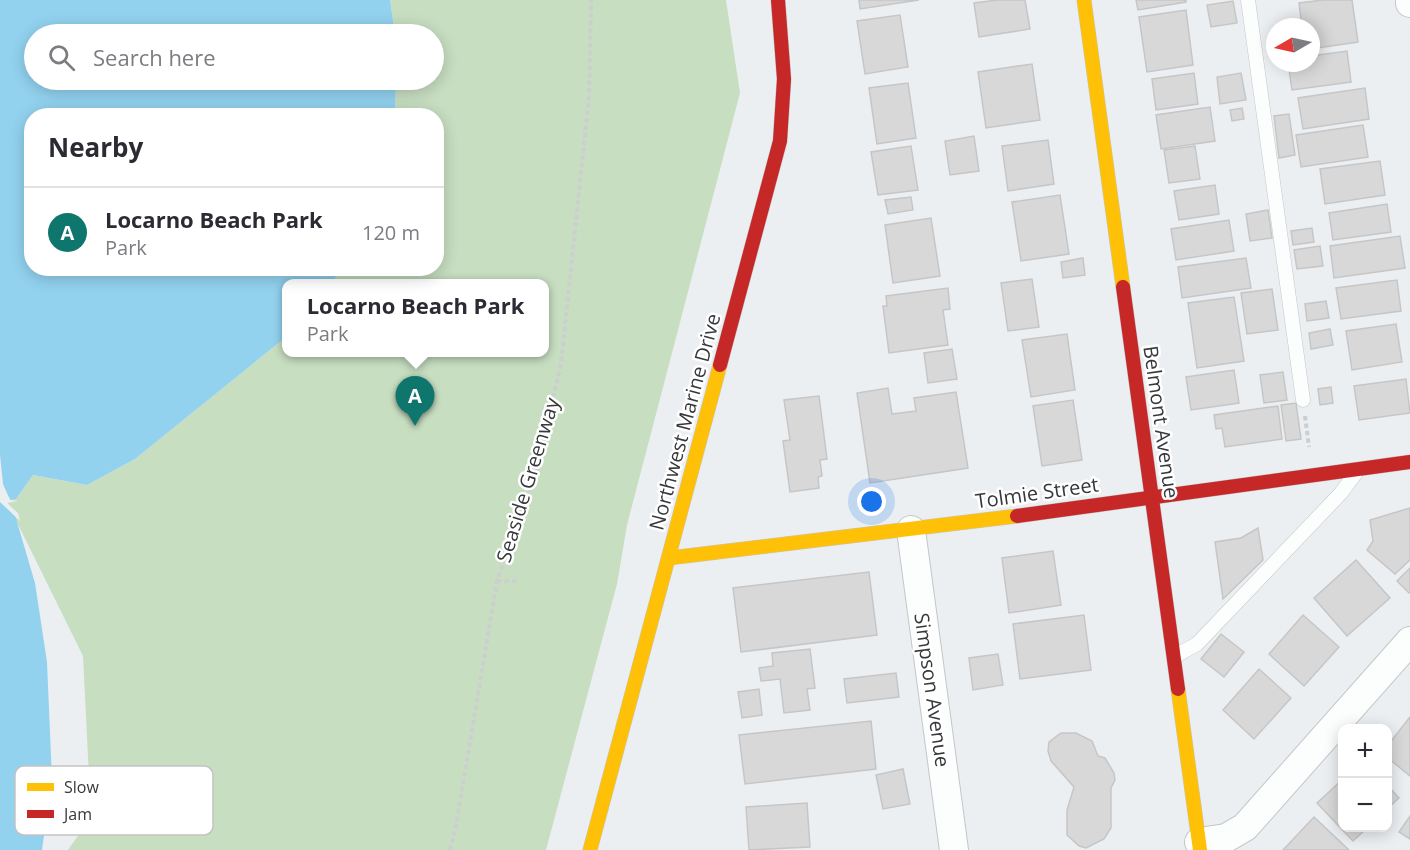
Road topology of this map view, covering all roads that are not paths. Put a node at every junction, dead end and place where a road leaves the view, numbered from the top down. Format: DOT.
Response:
graph roads {
  1 [pos="778,0"];
  2 [pos="1084,0"];
  3 [pos="1248,0"];
  4 [pos="1303,400"];
  5 [pos="1410,462"];
  6 [pos="1359,468"];
  7 [pos="1151,497"];
  8 [pos="910,530"];
  9 [pos="669,558"];
  10 [pos="1410,641"];
  11 [pos="1173,657"];
  12 [pos="1200,846"];
  13 [pos="590,850"];
  14 [pos="954,850"];
  1 -- 9 [label="street, Northwest Marine Drive"];
  2 -- 7 [label="street, Belmont Avenue"];
  3 -- 4 [label="lane"];
  5 -- 6 [label="street, Tolmie Street"];
  6 -- 7 [label="street, Tolmie Street"];
  6 -- 11 [label="lane"];
  7 -- 8 [label="street, Tolmie Street"];
  7 -- 11 [label="street, Belmont Avenue"];
  8 -- 9 [label="street, Tolmie Street"];
  8 -- 14 [label="street, Simpson Avenue"];
  9 -- 13 [label="street, Northwest Marine Drive"];
  10 -- 12 [label="street"];
  11 -- 12 [label="street, Belmont Avenue"];
}
